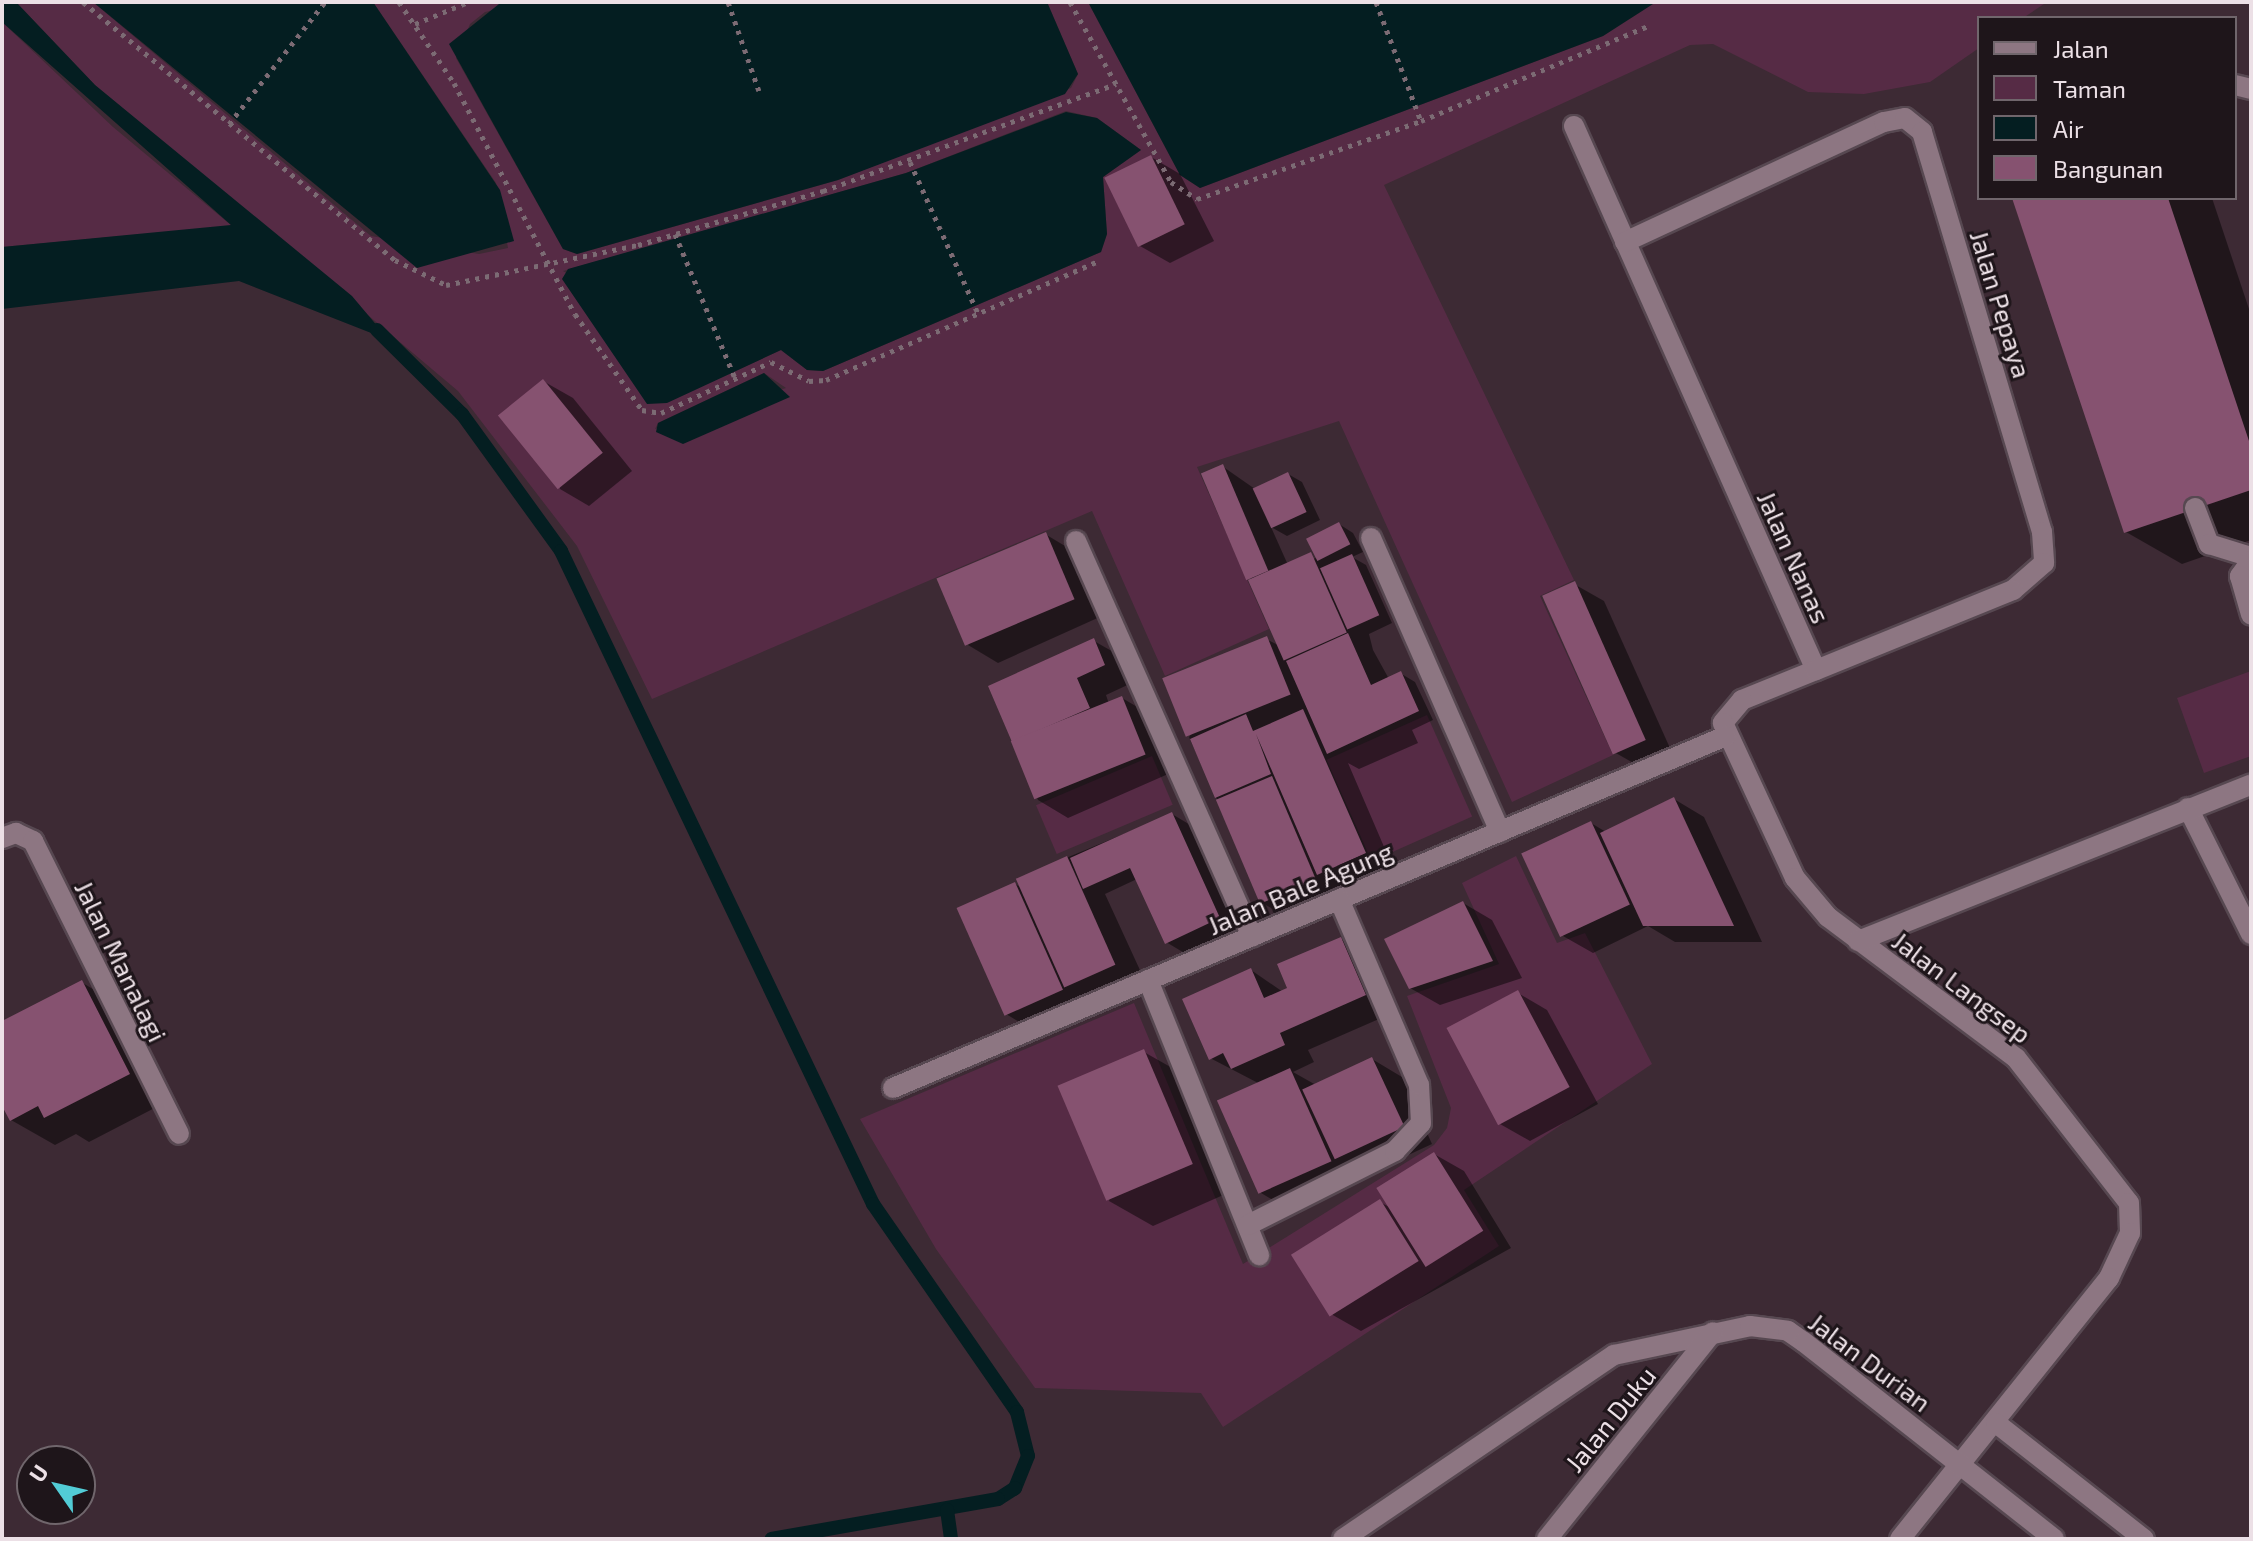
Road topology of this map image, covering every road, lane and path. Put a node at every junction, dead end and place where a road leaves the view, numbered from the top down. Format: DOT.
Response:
graph roads {
  1 [pos="83,2"];
  2 [pos="325,2"];
  3 [pos="399,2"];
  4 [pos="468,2"];
  5 [pos="728,2"];
  6 [pos="1070,2"];
  7 [pos="1376,2"];
  8 [pos="415,24"];
  9 [pos="1651,25"];
  10 [pos="1116,84"];
  11 [pos="759,91"];
  12 [pos="1421,121"];
  13 [pos="229,124"];
  14 [pos="1574,126"];
  15 [pos="910,162"];
  16 [pos="675,234"];
  17 [pos="1625,242"];
  18 [pos="1098,261"];
  19 [pos="548,262"];
  20 [pos="978,313"];
  21 [pos="735,378"];
  22 [pos="2195,508"];
  23 [pos="1371,538"];
  24 [pos="1076,541"];
  25 [pos="2251,559"];
  26 [pos="2251,614"];
  27 [pos="1816,670"];
  28 [pos="1726,736"];
  29 [pos="2251,785"];
  30 [pos="2188,808"];
  31 [pos="1500,832"];
  32 [pos="2,838"];
  33 [pos="1339,899"];
  34 [pos="2251,934"];
  35 [pos="1252,937"];
  36 [pos="1858,941"];
  37 [pos="1148,980"];
  38 [pos="893,1088"];
  39 [pos="179,1134"];
  40 [pos="1248,1225"];
  41 [pos="1259,1255"];
  42 [pos="1713,1332"];
  43 [pos="1996,1423"];
  44 [pos="1961,1465"];
  45 [pos="1343,1539"];
  46 [pos="1547,1539"];
  47 [pos="1900,1539"];
  48 [pos="2054,1539"];
  49 [pos="2144,1539"];
  1 -- 13 [label="path"];
  2 -- 13 [label="path"];
  3 -- 8 [label="path"];
  4 -- 8 [label="path"];
  5 -- 11 [label="path"];
  6 -- 10 [label="path"];
  7 -- 12 [label="path"];
  8 -- 19 [label="path"];
  9 -- 12 [label="path"];
  10 -- 12 [label="path"];
  10 -- 15 [label="path"];
  13 -- 19 [label="path"];
  14 -- 17 [label="street, Jalan Nanas"];
  15 -- 16 [label="path"];
  15 -- 20 [label="path"];
  16 -- 19 [label="path"];
  16 -- 21 [label="path"];
  17 -- 27 [label="street, Jalan Nanas"];
  17 -- 27 [label="street, Jalan Pepaya"];
  18 -- 20 [label="path"];
  19 -- 21 [label="path"];
  20 -- 21 [label="path"];
  22 -- 25 [label="street"];
  23 -- 31 [label="street"];
  24 -- 35 [label="street"];
  25 -- 26 [label="street"];
  27 -- 28 [label="street"];
  28 -- 31 [label="street, Jalan Bale Agung"];
  28 -- 36 [label="street"];
  29 -- 30 [label="street, Jalan Langsep"];
  30 -- 34 [label="street"];
  30 -- 36 [label="street, Jalan Langsep"];
  31 -- 33 [label="street, Jalan Bale Agung"];
  32 -- 39 [label="street, Jalan Manalagi"];
  33 -- 35 [label="street, Jalan Bale Agung"];
  33 -- 40 [label="street"];
  35 -- 37 [label="street, Jalan Bale Agung"];
  36 -- 43 [label="street, Jalan Langsep"];
  37 -- 38 [label="street, Jalan Bale Agung"];
  37 -- 40 [label="street"];
  40 -- 41 [label="street"];
  42 -- 44 [label="street, Jalan Durian"];
  42 -- 45 [label="street, Jalan Durian"];
  42 -- 46 [label="street, Jalan Duku"];
  43 -- 44 [label="street, Jalan Langsep"];
  43 -- 49 [label="street"];
  44 -- 47 [label="street, Jalan Langsep"];
  44 -- 48 [label="street, Jalan Durian"];
}
